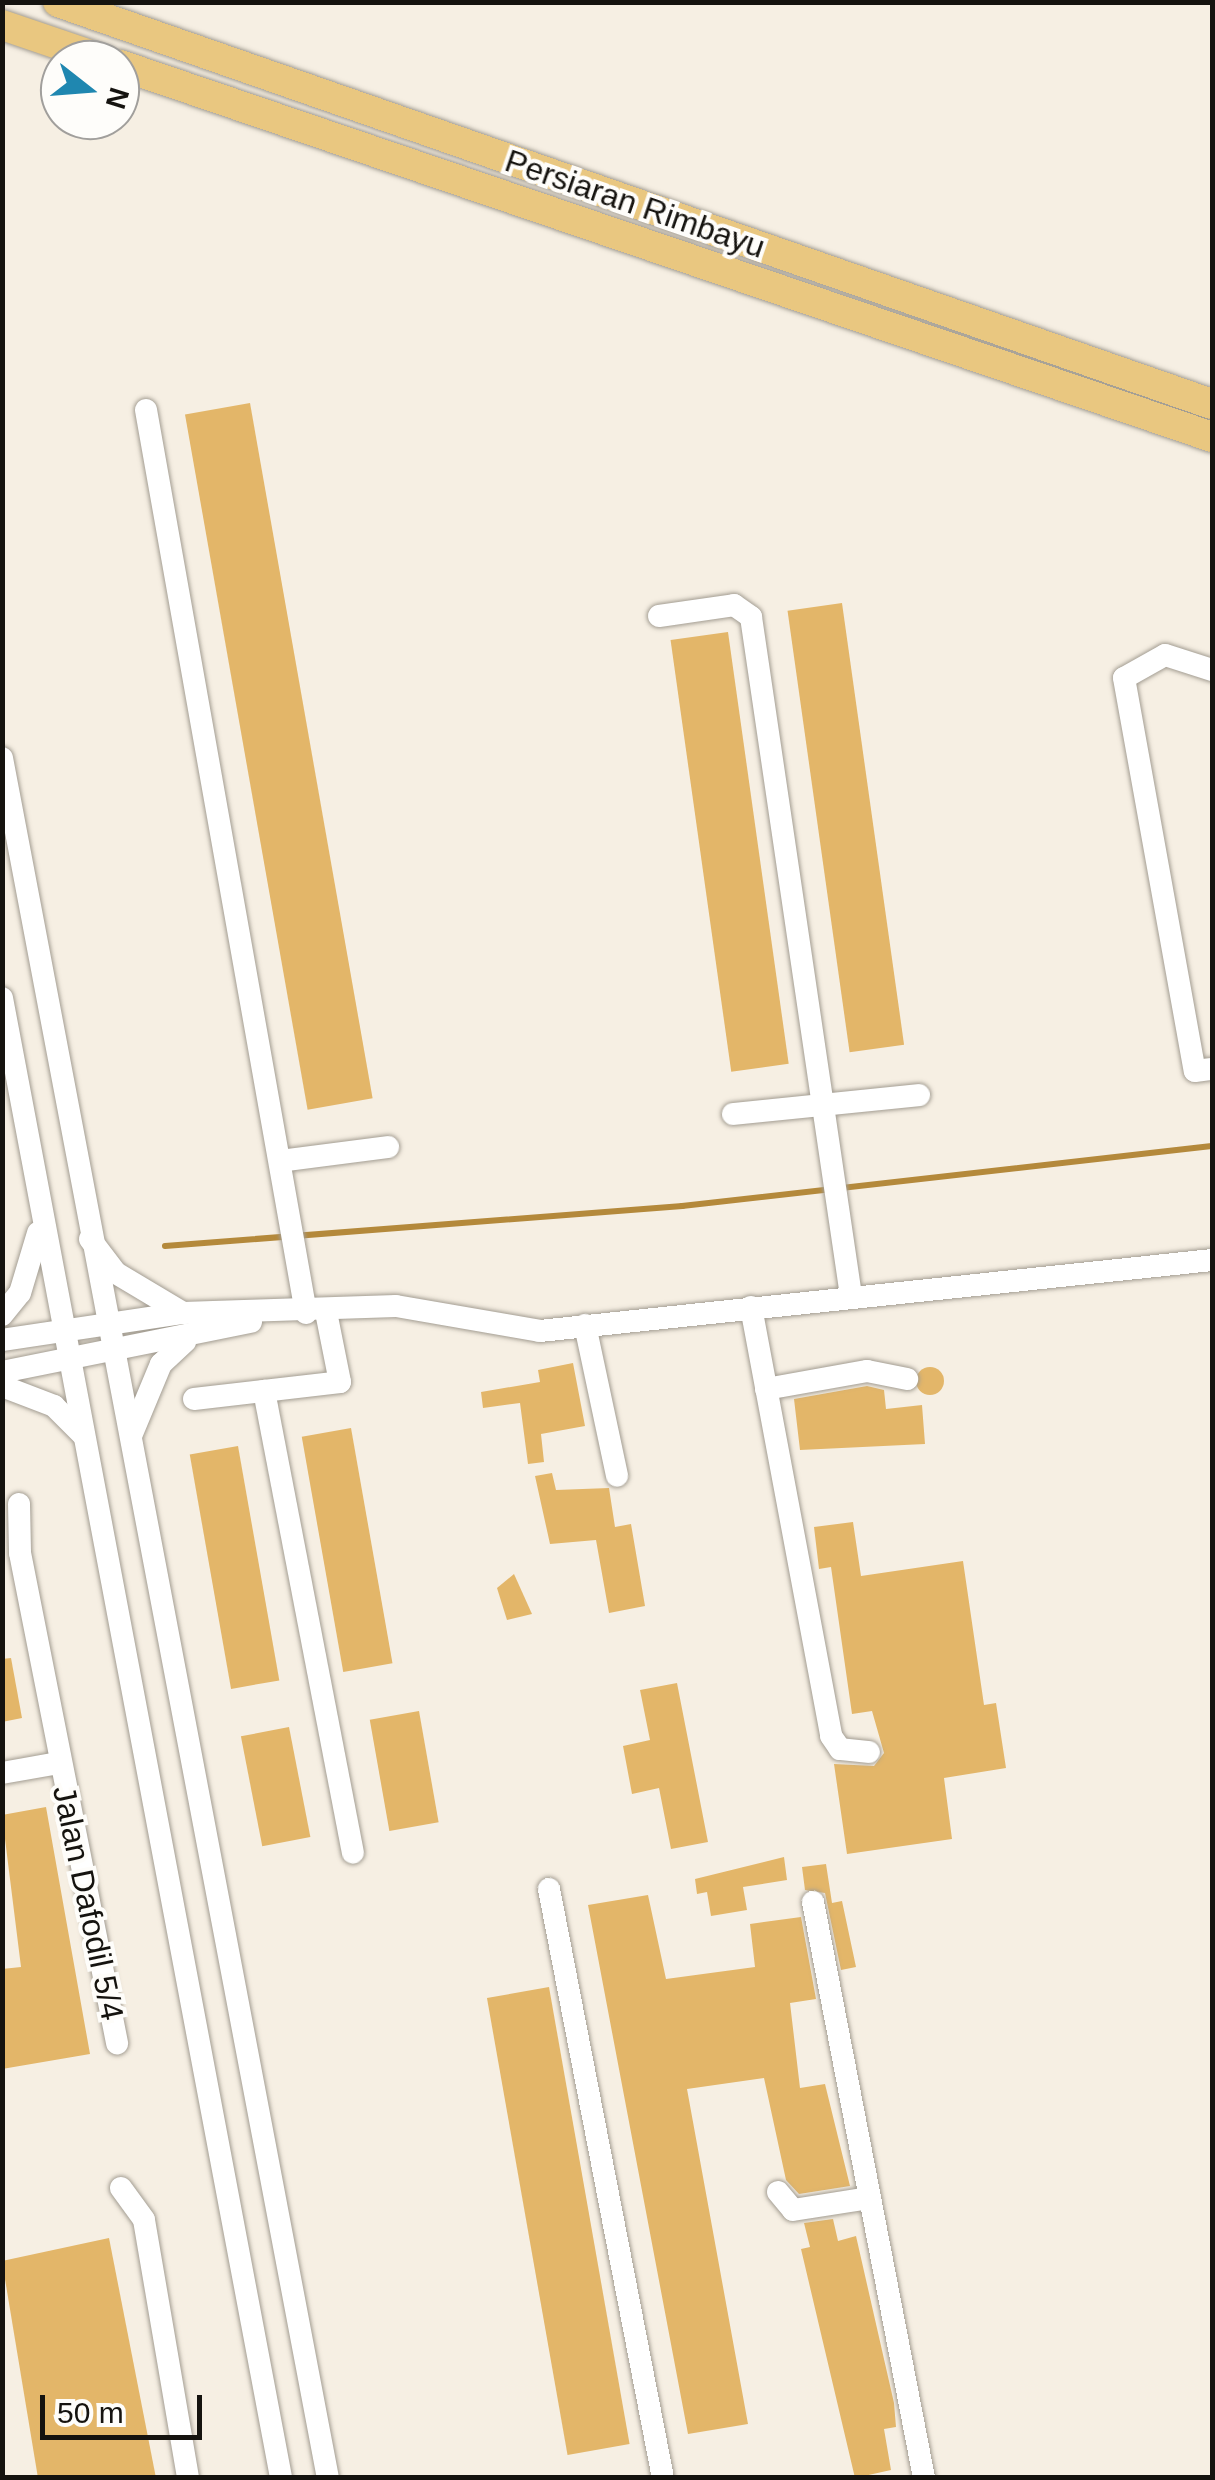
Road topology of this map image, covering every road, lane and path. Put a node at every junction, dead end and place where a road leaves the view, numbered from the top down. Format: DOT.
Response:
graph roads {
  1 [pos="58,2"];
  2 [pos="2,27"];
  3 [pos="44,40"];
  4 [pos="140,72"];
  5 [pos="1212,404"];
  6 [pos="146,410"];
  7 [pos="1212,437"];
  8 [pos="659,616"];
  9 [pos="1212,670"];
  10 [pos="2,758"];
  11 [pos="2,998"];
  12 [pos="1212,1068"];
  13 [pos="919,1096"];
  14 [pos="822,1106"];
  15 [pos="734,1114"];
  16 [pos="388,1147"];
  17 [pos="280,1160"];
  18 [pos="36,1206"];
  19 [pos="86,1234"];
  20 [pos="1212,1260"];
  21 [pos="850,1296"];
  22 [pos="751,1307"];
  23 [pos="316,1312"];
  24 [pos="183,1313"];
  25 [pos="2,1315"];
  26 [pos="269,1317"];
  27 [pos="104,1322"];
  28 [pos="586,1325"];
  29 [pos="65,1326"];
  30 [pos="2,1340"];
  31 [pos="188,1340"];
  32 [pos="112,1352"];
  33 [pos="72,1358"];
  34 [pos="2,1372"];
  35 [pos="907,1379"];
  36 [pos="2,1386"];
  37 [pos="766,1389"];
  38 [pos="264,1391"];
  39 [pos="194,1399"];
  40 [pos="131,1436"];
  41 [pos="86,1438"];
  42 [pos="617,1476"];
  43 [pos="19,1504"];
  44 [pos="869,1752"];
  45 [pos="59,1762"];
  46 [pos="2,1772"];
  47 [pos="353,1853"];
  48 [pos="549,1889"];
  49 [pos="814,1902"];
  50 [pos="117,2044"];
  51 [pos="121,2188"];
  52 [pos="778,2192"];
  53 [pos="870,2198"];
  54 [pos="188,2478"];
  55 [pos="280,2478"];
  56 [pos="328,2478"];
  57 [pos="663,2478"];
  58 [pos="924,2478"];
  1 -- 5 [label="main road, Persiaran Rimbayu"];
  2 -- 3 [label="main road"];
  4 -- 7 [label="main road, Persiaran Rimbayu"];
  6 -- 17 [label="street"];
  8 -- 14 [label="street"];
  9 -- 12 [label="street"];
  10 -- 19 [label="street"];
  11 -- 18 [label="street"];
  13 -- 14 [label="street"];
  14 -- 15 [label="street"];
  14 -- 21 [label="street"];
  16 -- 17 [label="street"];
  17 -- 23 [label="street"];
  18 -- 25 [label="street"];
  18 -- 29 [label="street"];
  19 -- 24 [label="street"];
  19 -- 27 [label="street"];
  20 -- 21 [label="street"];
  21 -- 22 [label="street"];
  22 -- 28 [label="street"];
  22 -- 37 [label="street"];
  23 -- 26 [label="street"];
  23 -- 28 [label="street"];
  23 -- 38 [label="street"];
  24 -- 26 [label="street"];
  24 -- 27 [label="street"];
  26 -- 31 [label="street"];
  27 -- 29 [label="street"];
  27 -- 32 [label="street"];
  28 -- 42 [label="street"];
  29 -- 30 [label="street"];
  29 -- 33 [label="street"];
  31 -- 32 [label="street"];
  31 -- 40 [label="street"];
  32 -- 33 [label="street"];
  32 -- 40 [label="street"];
  33 -- 34 [label="street"];
  33 -- 41 [label="street"];
  35 -- 37 [label="street"];
  36 -- 41 [label="street"];
  37 -- 44 [label="street"];
  38 -- 39 [label="street"];
  38 -- 47 [label="street"];
  40 -- 56 [label="street"];
  41 -- 55 [label="street"];
  43 -- 45 [label="street, Jalan Dafodil 5/4"];
  45 -- 46 [label="street"];
  45 -- 50 [label="street, Jalan Dafodil 5/4"];
  48 -- 57 [label="street"];
  49 -- 53 [label="street"];
  51 -- 54 [label="street"];
  52 -- 53 [label="street"];
  53 -- 58 [label="street"];
}
